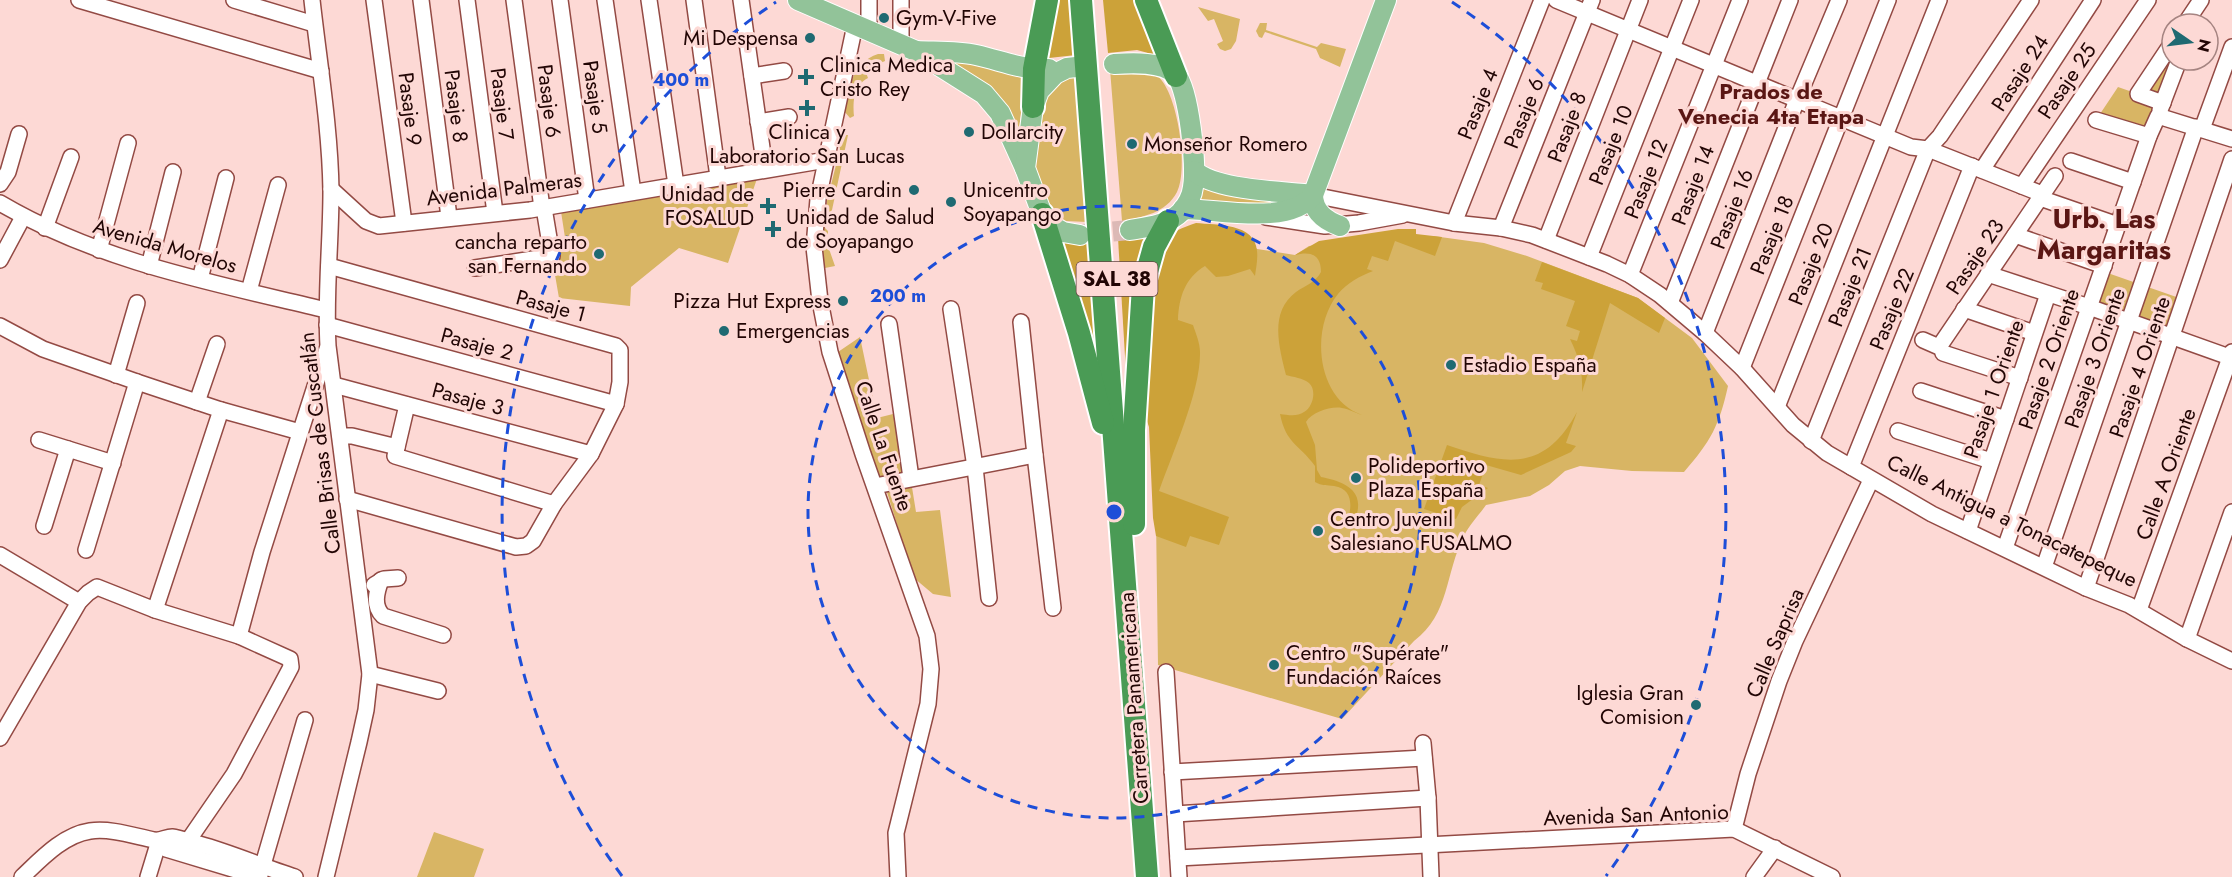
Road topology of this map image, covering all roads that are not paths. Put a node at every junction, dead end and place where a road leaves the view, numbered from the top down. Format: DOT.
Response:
graph roads {
  1 [pos="80,0"];
  2 [pos="234,0"];
  3 [pos="312,0"];
  4 [pos="374,0"];
  5 [pos="421,0"];
  6 [pos="467,0"];
  7 [pos="514,0"];
  8 [pos="560,0"];
  9 [pos="605,0"];
  10 [pos="649,0"];
  11 [pos="694,0"];
  12 [pos="741,0"];
  13 [pos="798,0"];
  14 [pos="869,0"];
  15 [pos="901,0"];
  16 [pos="1047,0"];
  17 [pos="1081,0"];
  18 [pos="1096,0"];
  19 [pos="1146,0"];
  20 [pos="1386,0"];
  21 [pos="1542,0"];
  22 [pos="1556,0"];
  23 [pos="1640,0"];
  24 [pos="1691,0"];
  25 [pos="1740,0"];
  26 [pos="1790,0"];
  27 [pos="1839,0"];
  28 [pos="1888,0"];
  29 [pos="1939,0"];
  30 [pos="2031,0"];
  31 [pos="2093,0"];
  32 [pos="2148,0"];
  33 [pos="821,5"];
  34 [pos="123,6"];
  35 [pos="1590,6"];
  36 [pos="314,24"];
  37 [pos="862,28"];
  38 [pos="1628,29"];
  39 [pos="2232,47"];
  40 [pos="908,48"];
  41 [pos="1672,48"];
  42 [pos="2160,61"];
  43 [pos="1114,64"];
  44 [pos="1714,65"];
  45 [pos="1034,70"];
  46 [pos="321,71"];
  47 [pos="784,71"];
  48 [pos="2175,72"];
  49 [pos="752,76"];
  50 [pos="1176,76"];
  51 [pos="1756,83"];
  52 [pos="1797,100"];
  53 [pos="1033,107"];
  54 [pos="2162,112"];
  55 [pos="789,117"];
  56 [pos="1842,118"];
  57 [pos="2096,120"];
  58 [pos="758,122"];
  59 [pos="2199,128"];
  60 [pos="19,134"];
  61 [pos="1884,136"];
  62 [pos="2149,136"];
  63 [pos="2232,139"];
  64 [pos="128,142"];
  65 [pos="1928,148"];
  66 [pos="71,157"];
  67 [pos="2232,159"];
  68 [pos="826,160"];
  69 [pos="2071,161"];
  70 [pos="1025,168"];
  71 [pos="1977,168"];
  72 [pos="765,169"];
  73 [pos="1194,171"];
  74 [pos="173,172"];
  75 [pos="2055,176"];
  76 [pos="718,177"];
  77 [pos="226,178"];
  78 [pos="2133,182"];
  79 [pos="0,184"];
  80 [pos="279,185"];
  81 [pos="676,185"];
  82 [pos="2022,186"];
  83 [pos="331,189"];
  84 [pos="633,192"];
  85 [pos="1313,195"];
  86 [pos="2039,195"];
  87 [pos="588,200"];
  88 [pos="0,203"];
  89 [pos="543,208"];
  90 [pos="495,213"];
  91 [pos="1243,213"];
  92 [pos="1042,214"];
  93 [pos="1412,214"];
  94 [pos="1176,215"];
  95 [pos="22,217"];
  96 [pos="449,217"];
  97 [pos="404,222"];
  98 [pos="1454,223"];
  99 [pos="2118,225"];
  100 [pos="1340,226"];
  101 [pos="45,228"];
  102 [pos="1501,228"];
  103 [pos="1130,230"];
  104 [pos="1080,235"];
  105 [pos="2015,236"];
  106 [pos="1546,240"];
  107 [pos="99,250"];
  108 [pos="1589,257"];
  109 [pos="0,260"];
  110 [pos="149,266"];
  111 [pos="329,266"];
  112 [pos="2104,266"];
  113 [pos="475,268"];
  114 [pos="1988,274"];
  115 [pos="1629,275"];
  116 [pos="200,279"];
  117 [pos="249,291"];
  118 [pos="2048,294"];
  119 [pos="137,303"];
  120 [pos="1670,303"];
  121 [pos="2090,307"];
  122 [pos="951,309"];
  123 [pos="1964,309"];
  124 [pos="326,317"];
  125 [pos="1021,322"];
  126 [pos="2130,322"];
  127 [pos="888,324"];
  128 [pos="0,326"];
  129 [pos="1705,333"];
  130 [pos="2034,333"];
  131 [pos="2172,337"];
  132 [pos="1923,340"];
  133 [pos="217,344"];
  134 [pos="328,346"];
  135 [pos="1943,353"];
  136 [pos="2231,356"];
  137 [pos="1742,368"];
  138 [pos="116,375"];
  139 [pos="2019,378"];
  140 [pos="137,382"];
  141 [pos="334,385"];
  142 [pos="1921,391"];
  143 [pos="197,402"];
  144 [pos="616,404"];
  145 [pos="407,405"];
  146 [pos="1777,407"];
  147 [pos="221,410"];
  148 [pos="2006,419"];
  149 [pos="1898,431"];
  150 [pos="300,432"];
  151 [pos="340,436"];
  152 [pos="39,440"];
  153 [pos="1811,441"];
  154 [pos="68,449"];
  155 [pos="396,452"];
  156 [pos="591,454"];
  157 [pos="1035,455"];
  158 [pos="1991,462"];
  159 [pos="113,463"];
  160 [pos="975,467"];
  161 [pos="1851,467"];
  162 [pos="911,478"];
  163 [pos="1871,480"];
  164 [pos="875,486"];
  165 [pos="347,500"];
  166 [pos="554,504"];
  167 [pos="2232,512"];
  168 [pos="1121,519"];
  169 [pos="44,526"];
  170 [pos="1968,531"];
  171 [pos="2005,548"];
  172 [pos="86,550"];
  173 [pos="0,555"];
  174 [pos="1133,558"];
  175 [pos="2044,567"];
  176 [pos="398,578"];
  177 [pos="381,580"];
  178 [pos="360,587"];
  179 [pos="2086,588"];
  180 [pos="989,598"];
  181 [pos="79,603"];
  182 [pos="1053,608"];
  183 [pos="154,610"];
  184 [pos="2139,610"];
  185 [pos="239,636"];
  186 [pos="443,636"];
  187 [pos="2187,639"];
  188 [pos="2230,654"];
  189 [pos="1166,672"];
  190 [pos="370,674"];
  191 [pos="438,691"];
  192 [pos="305,720"];
  193 [pos="0,738"];
  194 [pos="1172,772"];
  195 [pos="1428,798"];
  196 [pos="1175,814"];
  197 [pos="1734,829"];
  198 [pos="159,841"];
  199 [pos="188,841"];
  200 [pos="1431,844"];
  201 [pos="1775,848"];
  202 [pos="1178,858"];
  203 [pos="212,863"];
  204 [pos="261,874"];
  205 [pos="22,877"];
  206 [pos="148,877"];
  207 [pos="295,877"];
  208 [pos="326,877"];
  209 [pos="898,877"];
  210 [pos="1147,877"];
  211 [pos="1156,877"];
  212 [pos="1179,877"];
  213 [pos="1431,877"];
  214 [pos="1754,877"];
  215 [pos="1832,877"];
  1 -- 34 [label="street"];
  2 -- 36 [label="street"];
  3 -- 36 [label="street, Calle Brisas de Cuscatlán"];
  4 -- 97 [label="street, Pasaje 9"];
  5 -- 96 [label="street, Pasaje 8"];
  6 -- 90 [label="street, Pasaje 7"];
  7 -- 89 [label="street, Pasaje 6"];
  8 -- 87 [label="street, Pasaje 5"];
  9 -- 84 [label="street"];
  10 -- 81 [label="street"];
  11 -- 76 [label="street"];
  12 -- 49 [label="street"];
  13 -- 33 [label="main road"];
  14 -- 37 [label="street, Calle La Fuente"];
  15 -- 40 [label="street"];
  16 -- 45 [label="highway"];
  17 -- 168 [label="highway, SAL 38"];
  18 -- 174 [label="highway, SAL 38"];
  19 -- 50 [label="highway"];
  20 -- 85 [label="main road"];
  21 -- 98 [label="street, Pasaje 4"];
  22 -- 35 [label="street"];
  23 -- 38 [label="street"];
  24 -- 41 [label="street"];
  25 -- 44 [label="street, Pasaje 12"];
  26 -- 51 [label="street, Pasaje 14"];
  27 -- 52 [label="street, Pasaje 16"];
  28 -- 56 [label="street, Pasaje 18"];
  29 -- 61 [label="street, Pasaje 20"];
  30 -- 65 [label="street, Pasaje 21"];
  31 -- 71 [label="street, Pasaje 24"];
  32 -- 82 [label="street, Pasaje 25"];
  33 -- 37 [label="main road"];
  34 -- 46 [label="street"];
  35 -- 38 [label="street"];
  35 -- 102 [label="street, Pasaje 6"];
  36 -- 46 [label="street, Calle Brisas de Cuscatlán"];
  37 -- 40 [label="main road"];
  37 -- 68 [label="street, Calle La Fuente"];
  38 -- 41 [label="street"];
  38 -- 106 [label="street, Pasaje 8"];
  39 -- 59 [label="street, Pasaje 3 Oriente"];
  40 -- 45 [label="main road"];
  40 -- 70 [label="main road"];
  41 -- 44 [label="street"];
  41 -- 108 [label="street, Pasaje 10"];
  42 -- 54 [label="street"];
  43 -- 50 [label="main road"];
  44 -- 51 [label="street"];
  44 -- 115 [label="street, Pasaje 12"];
  45 -- 53 [label="highway"];
  45 -- 53 [label="main road"];
  46 -- 83 [label="street, Calle Brisas de Cuscatlán"];
  47 -- 49 [label="street"];
  48 -- 54 [label="street, Pasaje 2 Oriente"];
  49 -- 58 [label="street"];
  50 -- 73 [label="main road"];
  51 -- 52 [label="street"];
  51 -- 120 [label="street, Pasaje 14"];
  52 -- 56 [label="street"];
  52 -- 129 [label="street, Pasaje 16"];
  53 -- 70 [label="main road"];
  54 -- 59 [label="street"];
  54 -- 62 [label="street, Pasaje 2 Oriente"];
  55 -- 58 [label="street"];
  56 -- 61 [label="street"];
  56 -- 137 [label="street, Pasaje 18"];
  57 -- 62 [label="street"];
  58 -- 72 [label="street"];
  59 -- 63 [label="street"];
  59 -- 126 [label="street, Pasaje 3 Oriente"];
  60 -- 79 [label="street"];
  61 -- 65 [label="street"];
  61 -- 146 [label="street, Pasaje 20"];
  62 -- 78 [label="street, Pasaje 2 Oriente"];
  64 -- 107 [label="street"];
  65 -- 71 [label="street"];
  65 -- 153 [label="street, Pasaje 21"];
  66 -- 101 [label="street"];
  67 -- 131 [label="street, Pasaje 4 Oriente"];
  68 -- 72 [label="street, Avenida Palmeras"];
  68 -- 164 [label="street, Calle La Fuente"];
  69 -- 78 [label="street"];
  70 -- 92 [label="main road"];
  71 -- 82 [label="street"];
  71 -- 161 [label="street, Pasaje 22"];
  72 -- 76 [label="street, Avenida Palmeras"];
  73 -- 85 [label="main road, Calle Antigua a Tonacatepeque"];
  73 -- 94 [label="main road"];
  74 -- 110 [label="street"];
  75 -- 86 [label="street, Pasaje 23"];
  76 -- 81 [label="street, Avenida Palmeras"];
  77 -- 116 [label="street"];
  78 -- 99 [label="street, Pasaje 2 Oriente"];
  80 -- 117 [label="street"];
  81 -- 84 [label="street, Avenida Palmeras"];
  82 -- 86 [label="street"];
  83 -- 97 [label="street, Avenida Palmeras"];
  83 -- 111 [label="street, Calle Brisas de Cuscatlán"];
  84 -- 87 [label="street, Avenida Palmeras"];
  85 -- 91 [label="main road, Calle Antigua a Tonacatepeque"];
  85 -- 93 [label="street, Calle Antigua a Tonacatepeque"];
  85 -- 100 [label="main road"];
  86 -- 99 [label="street"];
  86 -- 105 [label="street, Pasaje 23"];
  87 -- 89 [label="street, Avenida Palmeras"];
  88 -- 95 [label="street, Avenida Morelos"];
  89 -- 90 [label="street, Avenida Palmeras"];
  89 -- 113 [label="street, Pasaje 6"];
  90 -- 96 [label="street, Avenida Palmeras"];
  91 -- 94 [label="main road, Calle Antigua a Tonacatepeque"];
  91 -- 100 [label="street, Calle Antigua a Tonacatepeque"];
  92 -- 104 [label="main road"];
  92 -- 168 [label="highway"];
  93 -- 98 [label="street, Calle Antigua a Tonacatepeque"];
  93 -- 100 [label="street, Calle Antigua a Tonacatepeque"];
  94 -- 103 [label="main road, Calle Antigua a Tonacatepeque"];
  94 -- 174 [label="highway"];
  95 -- 101 [label="street, Avenida Morelos"];
  95 -- 109 [label="street"];
  96 -- 97 [label="street, Avenida Palmeras"];
  98 -- 102 [label="street, Calle Antigua a Tonacatepeque"];
  99 -- 112 [label="street, Pasaje 2 Oriente"];
  101 -- 107 [label="street, Avenida Morelos"];
  102 -- 106 [label="street, Calle Antigua a Tonacatepeque"];
  105 -- 112 [label="street"];
  105 -- 114 [label="street, Pasaje 23"];
  106 -- 108 [label="street, Calle Antigua a Tonacatepeque"];
  107 -- 110 [label="street, Avenida Morelos"];
  108 -- 115 [label="street, Calle Antigua a Tonacatepeque"];
  110 -- 116 [label="street, Avenida Morelos"];
  111 -- 124 [label="street, Calle Brisas de Cuscatlán"];
  111 -- 144 [label="street, Pasaje 1"];
  112 -- 121 [label="street, Pasaje 2 Oriente"];
  114 -- 118 [label="street"];
  114 -- 123 [label="street, Pasaje 23"];
  115 -- 120 [label="street, Calle Antigua a Tonacatepeque"];
  116 -- 117 [label="street, Avenida Morelos"];
  117 -- 124 [label="street, Avenida Morelos"];
  118 -- 121 [label="street"];
  118 -- 130 [label="street, Pasaje 1 Oriente"];
  119 -- 138 [label="street"];
  120 -- 129 [label="street, Calle Antigua a Tonacatepeque"];
  121 -- 126 [label="street"];
  121 -- 171 [label="street, Pasaje 2 Oriente"];
  122 -- 160 [label="street"];
  123 -- 130 [label="street"];
  123 -- 132 [label="street, Pasaje 23"];
  124 -- 134 [label="street, Calle Brisas de Cuscatlán"];
  124 -- 144 [label="street, Pasaje 2"];
  125 -- 157 [label="street"];
  126 -- 131 [label="street"];
  126 -- 175 [label="street, Pasaje 3 Oriente"];
  127 -- 162 [label="street"];
  128 -- 138 [label="street"];
  129 -- 137 [label="street, Calle Antigua a Tonacatepeque"];
  130 -- 139 [label="street, Pasaje 1 Oriente"];
  131 -- 136 [label="street"];
  131 -- 179 [label="street, Pasaje 4 Oriente"];
  133 -- 143 [label="street"];
  134 -- 141 [label="street, Calle Brisas de Cuscatlán"];
  134 -- 150 [label="street"];
  135 -- 139 [label="street"];
  136 -- 184 [label="street, Calle A Oriente"];
  137 -- 146 [label="street, Calle Antigua a Tonacatepeque"];
  138 -- 140 [label="street"];
  139 -- 148 [label="street, Pasaje 1 Oriente"];
  140 -- 143 [label="street"];
  140 -- 159 [label="street"];
  141 -- 145 [label="street, Pasaje 3"];
  141 -- 151 [label="street, Calle Brisas de Cuscatlán"];
  142 -- 148 [label="street"];
  143 -- 147 [label="street"];
  144 -- 156 [label="street"];
  145 -- 155 [label="street"];
  145 -- 156 [label="street, Pasaje 3"];
  146 -- 153 [label="street, Calle Antigua a Tonacatepeque"];
  147 -- 150 [label="street"];
  147 -- 183 [label="street"];
  148 -- 158 [label="street, Pasaje 1 Oriente"];
  149 -- 158 [label="street"];
  150 -- 185 [label="street"];
  151 -- 155 [label="street"];
  151 -- 165 [label="street, Calle Brisas de Cuscatlán"];
  152 -- 154 [label="street"];
  153 -- 161 [label="street, Calle Antigua a Tonacatepeque"];
  154 -- 159 [label="street"];
  154 -- 169 [label="street"];
  155 -- 166 [label="street"];
  156 -- 166 [label="street"];
  157 -- 160 [label="street"];
  157 -- 182 [label="street"];
  158 -- 170 [label="street, Pasaje 1 Oriente"];
  159 -- 172 [label="street"];
  160 -- 162 [label="street"];
  160 -- 180 [label="street"];
  161 -- 163 [label="street, Calle Antigua a Tonacatepeque"];
  162 -- 164 [label="street"];
  163 -- 170 [label="street, Calle Antigua a Tonacatepeque"];
  163 -- 197 [label="street, Calle Saprisa"];
  164 -- 209 [label="street, Calle La Fuente"];
  165 -- 166 [label="street"];
  165 -- 178 [label="street, Calle Brisas de Cuscatlán"];
  167 -- 187 [label="street"];
  168 -- 210 [label="highway, Carretera Panamericana / SAL 38"];
  170 -- 171 [label="street, Calle Antigua a Tonacatepeque"];
  171 -- 175 [label="street, Calle Antigua a Tonacatepeque"];
  173 -- 181 [label="street"];
  174 -- 211 [label="highway, Carretera Panamericana / SAL 38"];
  175 -- 179 [label="street, Calle Antigua a Tonacatepeque"];
  176 -- 177 [label="street"];
  177 -- 178 [label="street"];
  177 -- 186 [label="street"];
  178 -- 190 [label="street, Calle Brisas de Cuscatlán"];
  179 -- 184 [label="street, Calle Antigua a Tonacatepeque"];
  181 -- 183 [label="street"];
  181 -- 193 [label="street"];
  183 -- 185 [label="street"];
  184 -- 187 [label="street, Calle Antigua a Tonacatepeque"];
  185 -- 199 [label="street"];
  187 -- 188 [label="street, Calle Antigua a Tonacatepeque"];
  189 -- 194 [label="street"];
  190 -- 191 [label="street"];
  190 -- 208 [label="street, Calle Brisas de Cuscatlán"];
  192 -- 204 [label="street"];
  194 -- 195 [label="street"];
  194 -- 196 [label="street"];
  195 -- 196 [label="street"];
  195 -- 200 [label="street"];
  196 -- 202 [label="street"];
  197 -- 200 [label="street, Avenida San Antonio"];
  197 -- 201 [label="street, Avenida San Antonio"];
  198 -- 199 [label="street"];
  198 -- 203 [label="street"];
  198 -- 205 [label="street"];
  198 -- 206 [label="street"];
  199 -- 203 [label="street"];
  200 -- 202 [label="street, Avenida San Antonio"];
  200 -- 213 [label="street"];
  201 -- 214 [label="street"];
  201 -- 215 [label="street, Avenida San Antonio"];
  202 -- 212 [label="street"];
  203 -- 204 [label="street"];
  204 -- 207 [label="street"];
}
